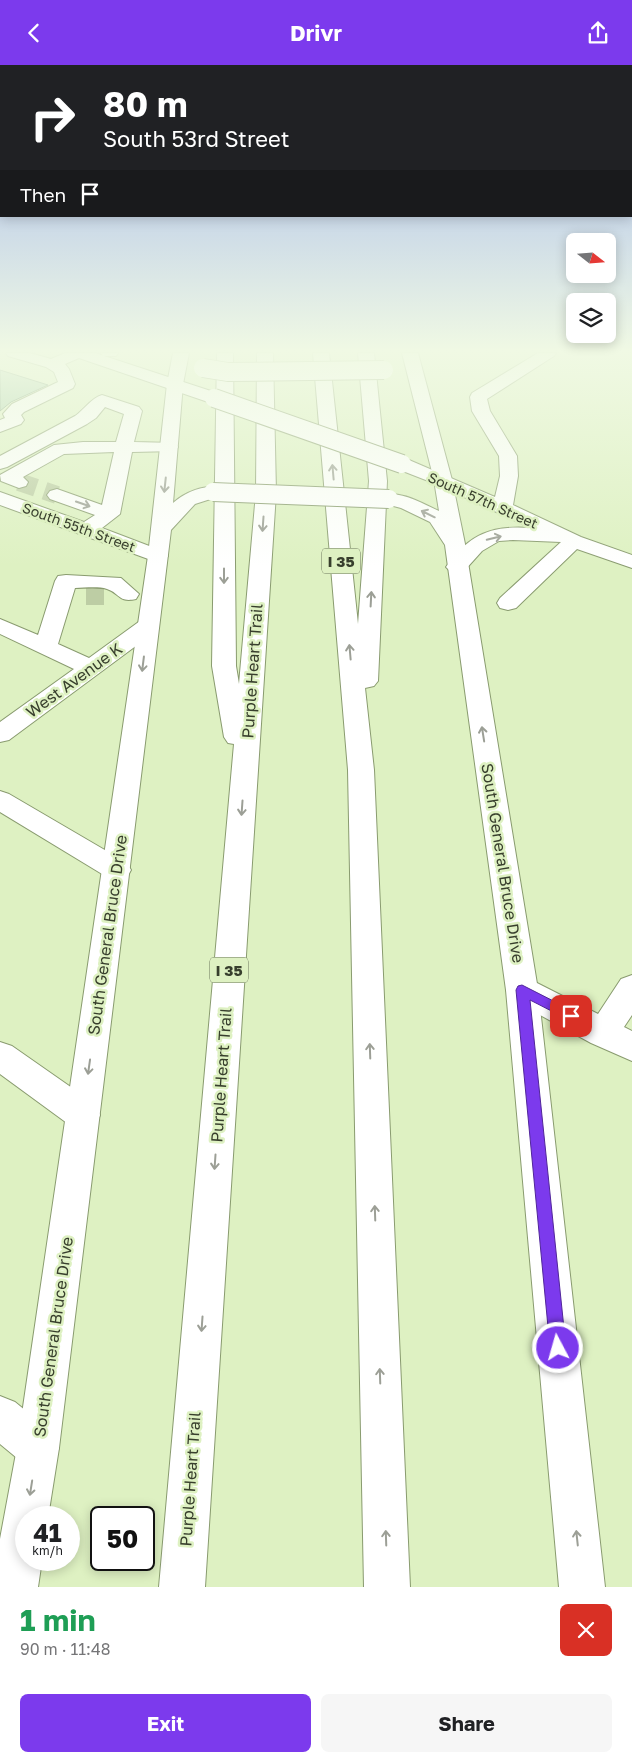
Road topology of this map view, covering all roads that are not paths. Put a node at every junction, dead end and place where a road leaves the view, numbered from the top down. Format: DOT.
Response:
graph roads {
  1 [pos="73,424"];
  2 [pos="130,424"];
  3 [pos="171,424"];
  4 [pos="225,424"];
  5 [pos="266,424"];
  6 [pos="288,424"];
  7 [pos="328,424"];
  8 [pos="373,424"];
  9 [pos="428,424"];
  10 [pos="489,424"];
  11 [pos="124,447"];
  12 [pos="169,447"];
  13 [pos="4,457"];
  14 [pos="443,480"];
  15 [pos="19,482"];
  16 [pos="57,495"];
  17 [pos="0,498"];
  18 [pos="503,508"];
  19 [pos="110,514"];
  20 [pos="86,530"];
  21 [pos="574,541"];
  22 [pos="160,542"];
  23 [pos="456,556"];
  24 [pos="632,562"];
  25 [pos="62,593"];
  26 [pos="141,594"];
  27 [pos="508,603"];
  28 [pos="148,625"];
  29 [pos="0,626"];
  30 [pos="46,647"];
  31 [pos="91,668"];
  32 [pos="0,734"];
  33 [pos="361,770"];
  34 [pos="244,776"];
  35 [pos="0,800"];
  36 [pos="116,870"];
  37 [pos="632,988"];
  38 [pos="522,990"];
  39 [pos="603,1033"];
  40 [pos="632,1047"];
  41 [pos="0,1056"];
  42 [pos="83,1115"];
  43 [pos="0,1417"];
  44 [pos="38,1448"];
  45 [pos="28,1506"];
  46 [pos="18,1571"];
  47 [pos="15,1587"];
  48 [pos="182,1587"];
  49 [pos="387,1587"];
  50 [pos="582,1587"];
  1 -- 13 [label="main road"];
  2 -- 11 [label="main road"];
  3 -- 12 [label="main road, South General Bruce Drive"];
  4 -- 34 [label="main road, one-way"];
  5 -- 34 [label="main road, Purple Heart Trail / I 35, one-way"];
  6 -- 14 [label="main road, South 57th Street, bridge"];
  33 -- 7 [label="main road, I 35, one-way"];
  33 -- 8 [label="main road, one-way"];
  9 -- 14 [label="main road, South General Bruce Drive"];
  10 -- 18 [label="main road"];
  11 -- 12 [label="main road"];
  11 -- 15 [label="main road"];
  11 -- 19 [label="main road"];
  12 -- 22 [label="main road, South General Bruce Drive, one-way"];
  14 -- 18 [label="main road, South 57th Street"];
  14 -- 23 [label="main road, South General Bruce Drive"];
  16 -- 19 [label="main road, one-way"];
  17 -- 20 [label="main road, South 55th Street"];
  18 -- 21 [label="main road, South 57th Street"];
  19 -- 20 [label="main road"];
  20 -- 22 [label="main road, South 55th Street"];
  23 -- 21 [label="main road, South 57th Street, one-way"];
  21 -- 24 [label="main road, South 57th Street"];
  21 -- 27 [label="main road"];
  23 -- 22 [label="main road, one-way, bridge"];
  22 -- 26 [label="main road, South General Bruce Drive"];
  38 -- 23 [label="main road, South General Bruce Drive, one-way"];
  25 -- 26 [label="main road"];
  25 -- 26 [label="main road"];
  25 -- 30 [label="main road"];
  26 -- 28 [label="main road, South General Bruce Drive"];
  28 -- 31 [label="main road, West Avenue K"];
  28 -- 36 [label="main road, South General Bruce Drive, one-way"];
  29 -- 30 [label="main road"];
  30 -- 31 [label="main road"];
  31 -- 32 [label="main road, West Avenue K"];
  49 -- 33 [label="main road, I 35, one-way"];
  34 -- 48 [label="main road, Purple Heart Trail / I 35, one-way"];
  35 -- 36 [label="main road"];
  36 -- 42 [label="main road, South General Bruce Drive, one-way"];
  37 -- 39 [label="main road"];
  38 -- 39 [label="main road"];
  50 -- 38 [label="main road, South General Bruce Drive, one-way"];
  39 -- 40 [label="main road"];
  41 -- 42 [label="main road"];
  42 -- 44 [label="main road, South General Bruce Drive"];
  43 -- 44 [label="main road"];
  44 -- 45 [label="main road, South General Bruce Drive, one-way"];
  46 -- 47 [label="main road, South General Bruce Drive"];
}
